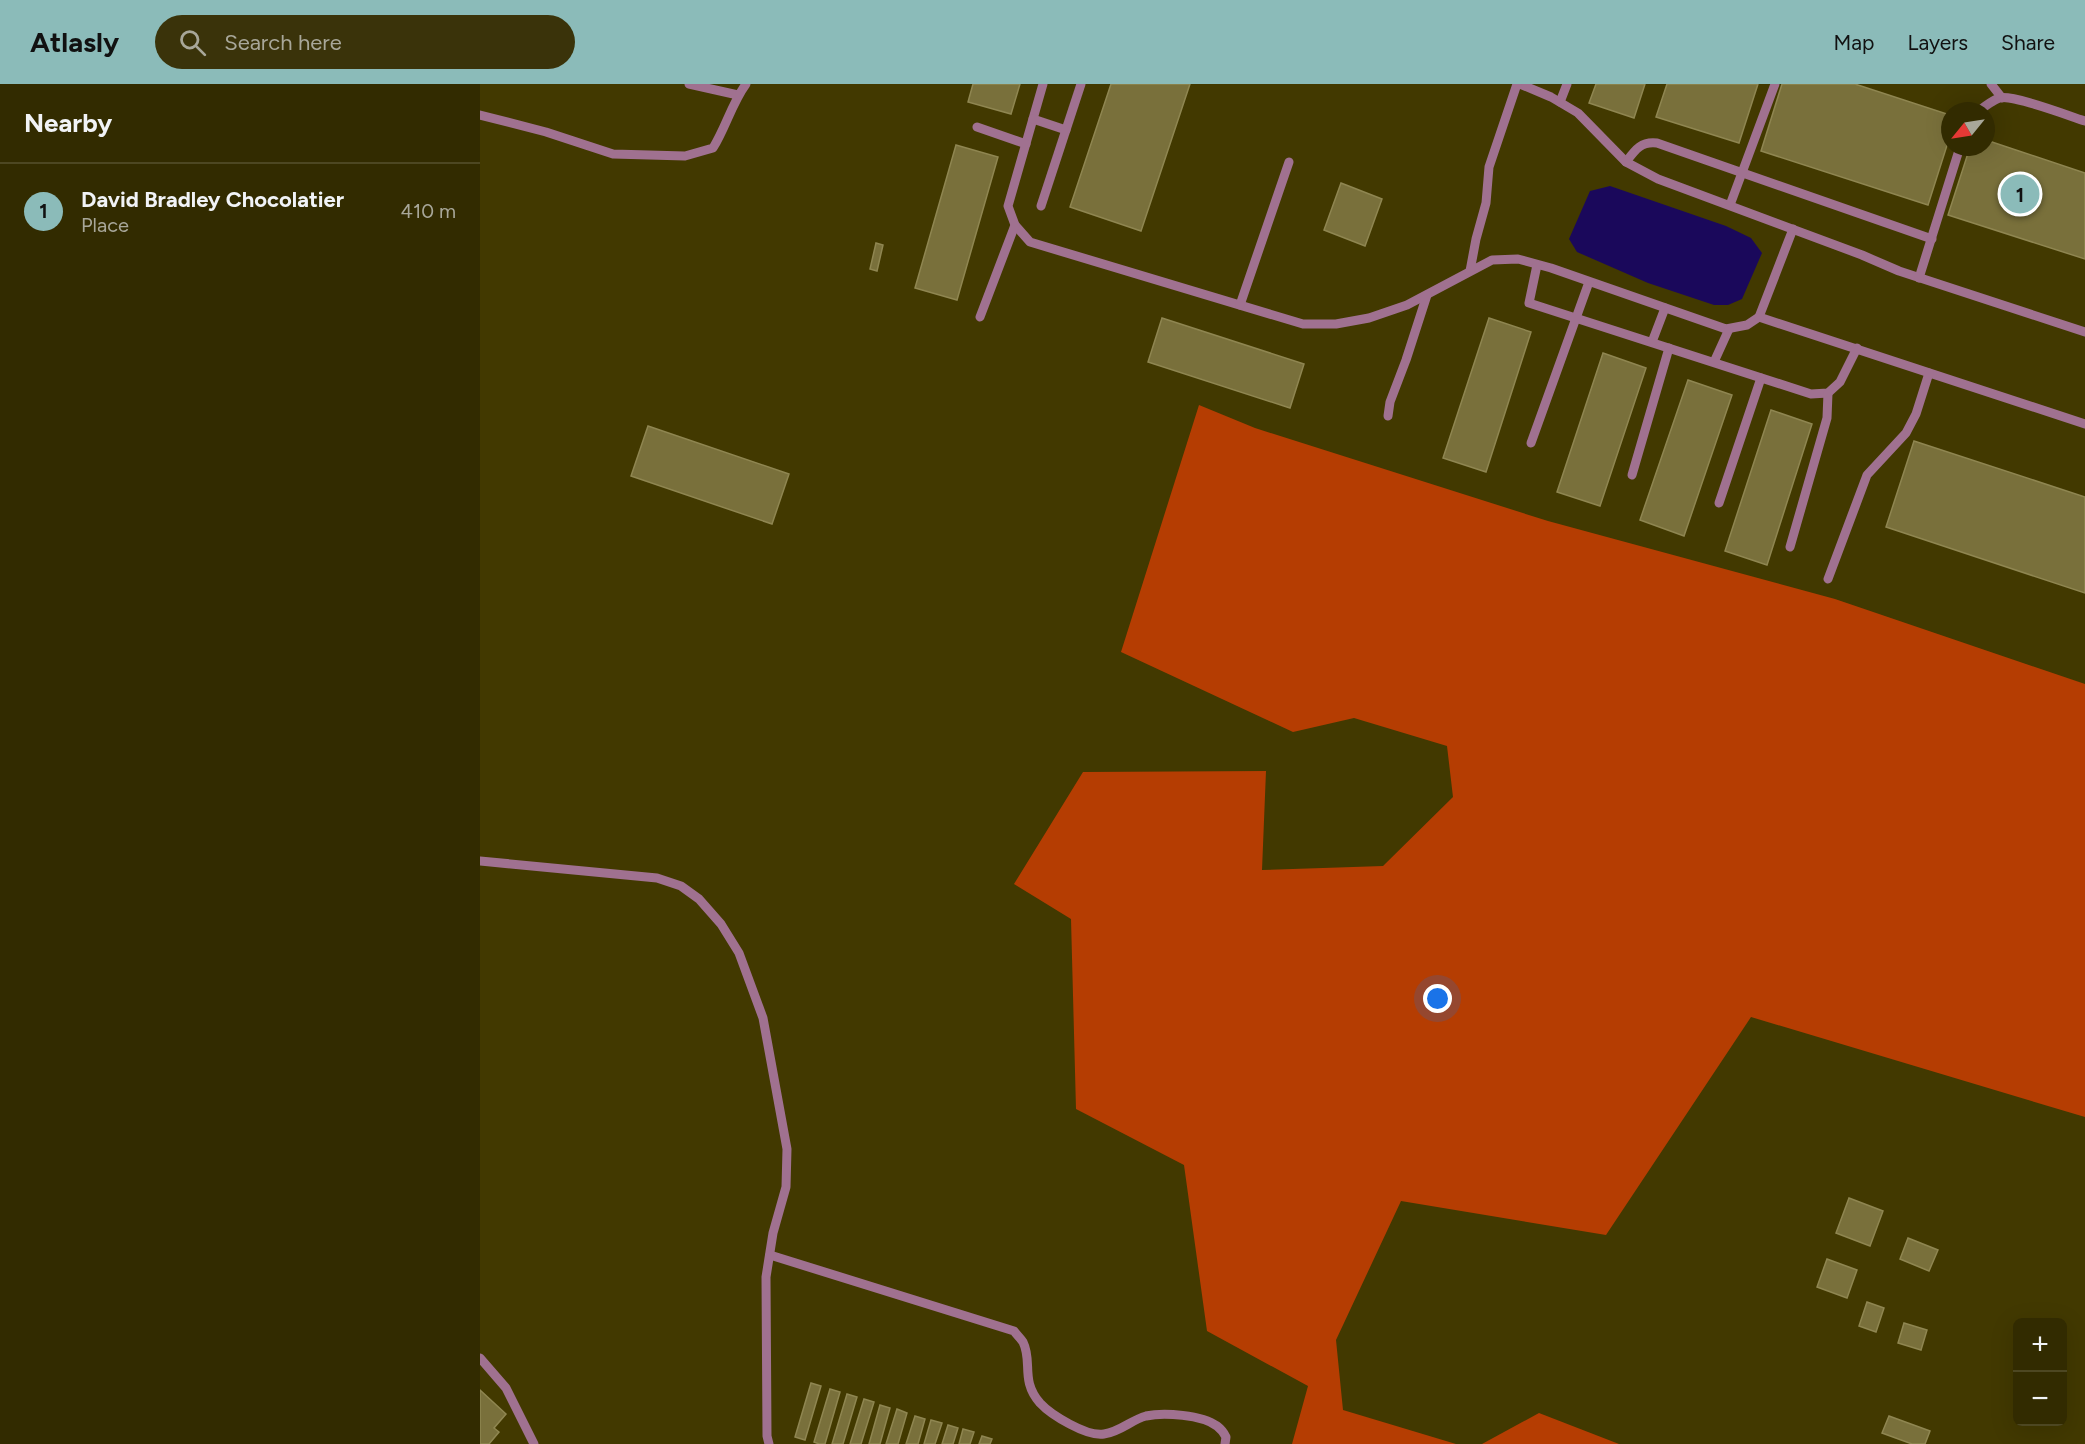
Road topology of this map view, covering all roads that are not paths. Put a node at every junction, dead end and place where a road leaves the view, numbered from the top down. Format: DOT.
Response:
graph roads {
  1 [pos="689,84"];
  2 [pos="746,84"];
  3 [pos="1043,84"];
  4 [pos="1081,84"];
  5 [pos="1519,84"];
  6 [pos="1567,84"];
  7 [pos="1775,84"];
  8 [pos="1991,84"];
  9 [pos="738,95"];
  10 [pos="2002,98"];
  11 [pos="1560,102"];
  12 [pos="1992,102"];
  13 [pos="480,115"];
  14 [pos="1033,119"];
  15 [pos="2085,122"];
  16 [pos="977,127"];
  17 [pos="1066,130"];
  18 [pos="1026,144"];
  19 [pos="1957,156"];
  20 [pos="1289,162"];
  21 [pos="1626,162"];
  22 [pos="1741,172"];
  23 [pos="1730,205"];
  24 [pos="1041,206"];
  25 [pos="1015,225"];
  26 [pos="1793,229"];
  27 [pos="1932,239"];
  28 [pos="1537,265"];
  29 [pos="1470,271"];
  30 [pos="1919,278"];
  31 [pos="1589,282"];
  32 [pos="1427,296"];
  33 [pos="1240,305"];
  34 [pos="1665,308"];
  35 [pos="980,316"];
  36 [pos="1759,317"];
  37 [pos="1575,318"];
  38 [pos="1729,329"];
  39 [pos="2085,332"];
  40 [pos="1652,342"];
  41 [pos="1669,348"];
  42 [pos="1857,348"];
  43 [pos="1714,362"];
  44 [pos="1929,373"];
  45 [pos="1761,378"];
  46 [pos="1828,393"];
  47 [pos="1388,416"];
  48 [pos="2085,424"];
  49 [pos="1531,443"];
  50 [pos="1632,475"];
  51 [pos="1719,503"];
  52 [pos="1790,547"];
  53 [pos="1828,579"];
  54 [pos="480,861"];
  55 [pos="770,1255"];
  56 [pos="480,1358"];
  57 [pos="1102,1435"];
  58 [pos="534,1444"];
  59 [pos="769,1444"];
  60 [pos="1107,1444"];
  61 [pos="1225,1444"];
  1 -- 9 [label="lane"];
  2 -- 9 [label="lane"];
  3 -- 14 [label="lane"];
  4 -- 17 [label="lane"];
  5 -- 11 [label="lane"];
  5 -- 29 [label="lane"];
  6 -- 11 [label="lane"];
  7 -- 22 [label="lane"];
  8 -- 10 [label="lane"];
  9 -- 13 [label="lane"];
  10 -- 12 [label="lane"];
  10 -- 15 [label="lane"];
  11 -- 21 [label="lane"];
  14 -- 17 [label="lane"];
  14 -- 18 [label="lane"];
  16 -- 18 [label="lane"];
  17 -- 24 [label="lane"];
  18 -- 25 [label="lane"];
  19 -- 27 [label="lane"];
  20 -- 33 [label="lane"];
  21 -- 22 [label="lane"];
  21 -- 23 [label="lane"];
  22 -- 23 [label="lane"];
  22 -- 27 [label="lane"];
  23 -- 26 [label="lane"];
  25 -- 33 [label="lane"];
  25 -- 35 [label="lane"];
  26 -- 30 [label="lane"];
  26 -- 36 [label="lane"];
  27 -- 30 [label="lane"];
  28 -- 29 [label="lane"];
  28 -- 31 [label="lane"];
  28 -- 37 [label="lane"];
  29 -- 32 [label="lane"];
  30 -- 39 [label="lane"];
  31 -- 34 [label="lane"];
  31 -- 37 [label="lane"];
  32 -- 33 [label="lane"];
  32 -- 47 [label="lane"];
  34 -- 38 [label="lane"];
  34 -- 40 [label="lane"];
  36 -- 38 [label="lane"];
  36 -- 42 [label="lane"];
  37 -- 40 [label="lane"];
  37 -- 49 [label="lane"];
  38 -- 43 [label="lane"];
  40 -- 41 [label="lane"];
  41 -- 43 [label="lane"];
  41 -- 50 [label="lane"];
  42 -- 44 [label="lane"];
  42 -- 46 [label="lane"];
  43 -- 45 [label="lane"];
  44 -- 48 [label="lane"];
  44 -- 53 [label="lane"];
  45 -- 46 [label="lane"];
  45 -- 51 [label="lane"];
  46 -- 52 [label="lane"];
  54 -- 55 [label="lane"];
  55 -- 57 [label="lane"];
  55 -- 59 [label="lane"];
  56 -- 58 [label="lane"];
  57 -- 60 [label="lane"];
  57 -- 61 [label="lane"];
}
